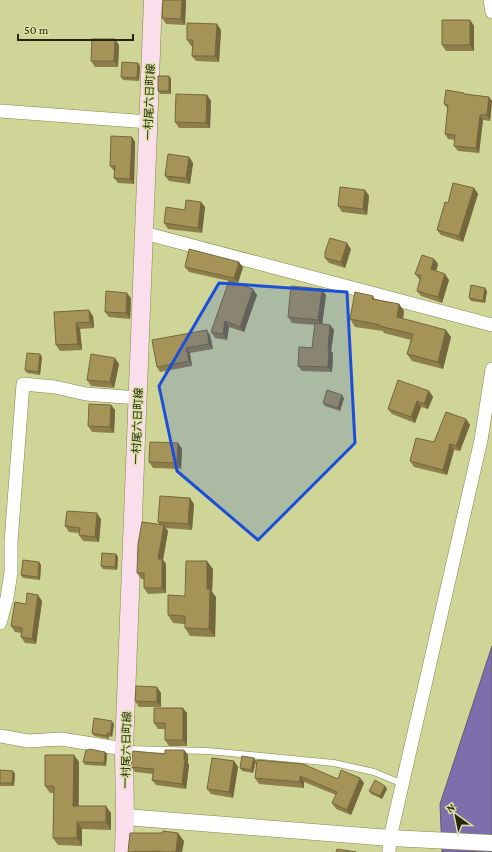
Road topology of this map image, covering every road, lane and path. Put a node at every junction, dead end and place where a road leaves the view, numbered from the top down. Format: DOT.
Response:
graph roads {
  1 [pos="153,0"];
  2 [pos="490,0"];
  3 [pos="492,12"];
  4 [pos="0,111"];
  5 [pos="149,122"];
  6 [pos="144,233"];
  7 [pos="492,325"];
  8 [pos="492,369"];
  9 [pos="138,398"];
  10 [pos="0,622"];
  11 [pos="0,736"];
  12 [pos="124,748"];
  13 [pos="403,784"];
  14 [pos="125,817"];
  15 [pos="492,843"];
  16 [pos="390,845"];
  17 [pos="124,852"];
  1 -- 5 [label="main road, 一村尾六日町線"];
  2 -- 3 [label="street"];
  4 -- 5 [label="street"];
  5 -- 6 [label="main road, 一村尾六日町線"];
  6 -- 7 [label="street"];
  6 -- 9 [label="main road, 一村尾六日町線"];
  8 -- 13 [label="street"];
  9 -- 10 [label="street"];
  9 -- 12 [label="main road, 一村尾六日町線"];
  11 -- 12 [label="street"];
  12 -- 13 [label="lane"];
  12 -- 14 [label="main road, 一村尾六日町線"];
  13 -- 16 [label="street"];
  14 -- 16 [label="street"];
  14 -- 17 [label="main road, 一村尾六日町線"];
  15 -- 16 [label="street"];
}
